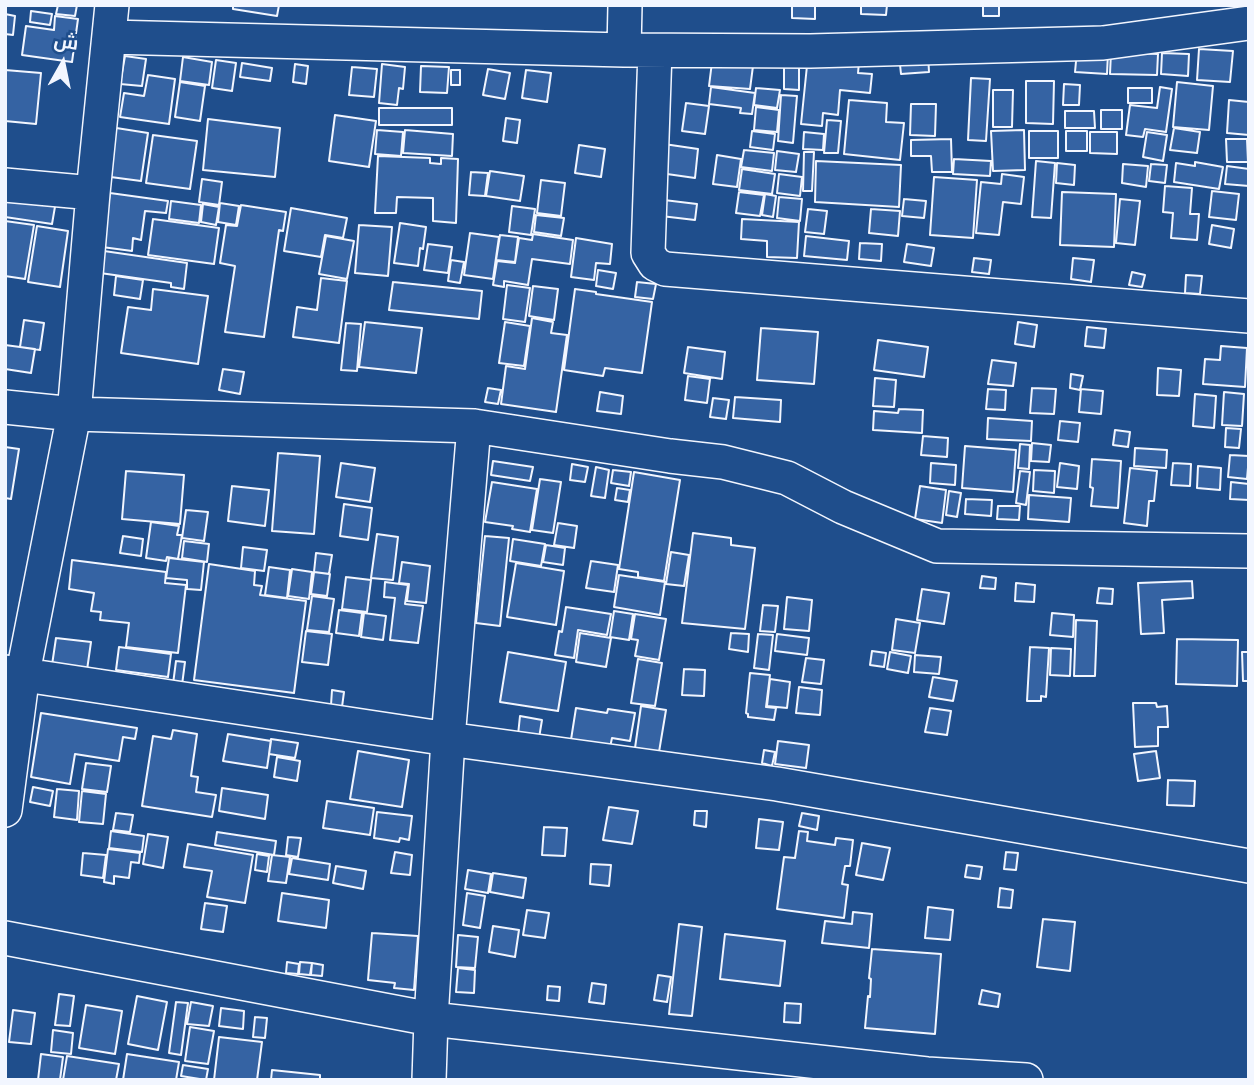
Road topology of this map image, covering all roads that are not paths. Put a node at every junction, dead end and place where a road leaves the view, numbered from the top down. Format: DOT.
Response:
graph roads {
  1 [pos="625,5"];
  2 [pos="1238,18"];
  3 [pos="110,21"];
  4 [pos="639,50"];
  5 [pos="5,184"];
  6 [pos="93,192"];
  7 [pos="1249,316"];
  8 [pos="5,407"];
  9 [pos="74,414"];
  10 [pos="474,426"];
  11 [pos="1249,551"];
  12 [pos="14,672"];
  13 [pos="448,739"];
  14 [pos="5,810"];
  15 [pos="1249,866"];
  16 [pos="5,938"];
  17 [pos="431,1019"];
  18 [pos="926,1077"];
  19 [pos="429,1080"];
  20 [pos="1026,1080"];
  1 -- 4 [label="street"];
  2 -- 4 [label="street"];
  3 -- 4 [label="street"];
  3 -- 6 [label="street"];
  4 -- 7 [label="street"];
  5 -- 6 [label="street"];
  6 -- 9 [label="street"];
  8 -- 9 [label="street"];
  9 -- 10 [label="street"];
  9 -- 12 [label="street"];
  10 -- 11 [label="street"];
  10 -- 13 [label="street"];
  12 -- 13 [label="street"];
  12 -- 14 [label="street"];
  13 -- 15 [label="street"];
  13 -- 17 [label="street"];
  16 -- 17 [label="street"];
  17 -- 18 [label="street"];
  17 -- 19 [label="street"];
  18 -- 20 [label="street"];
}
